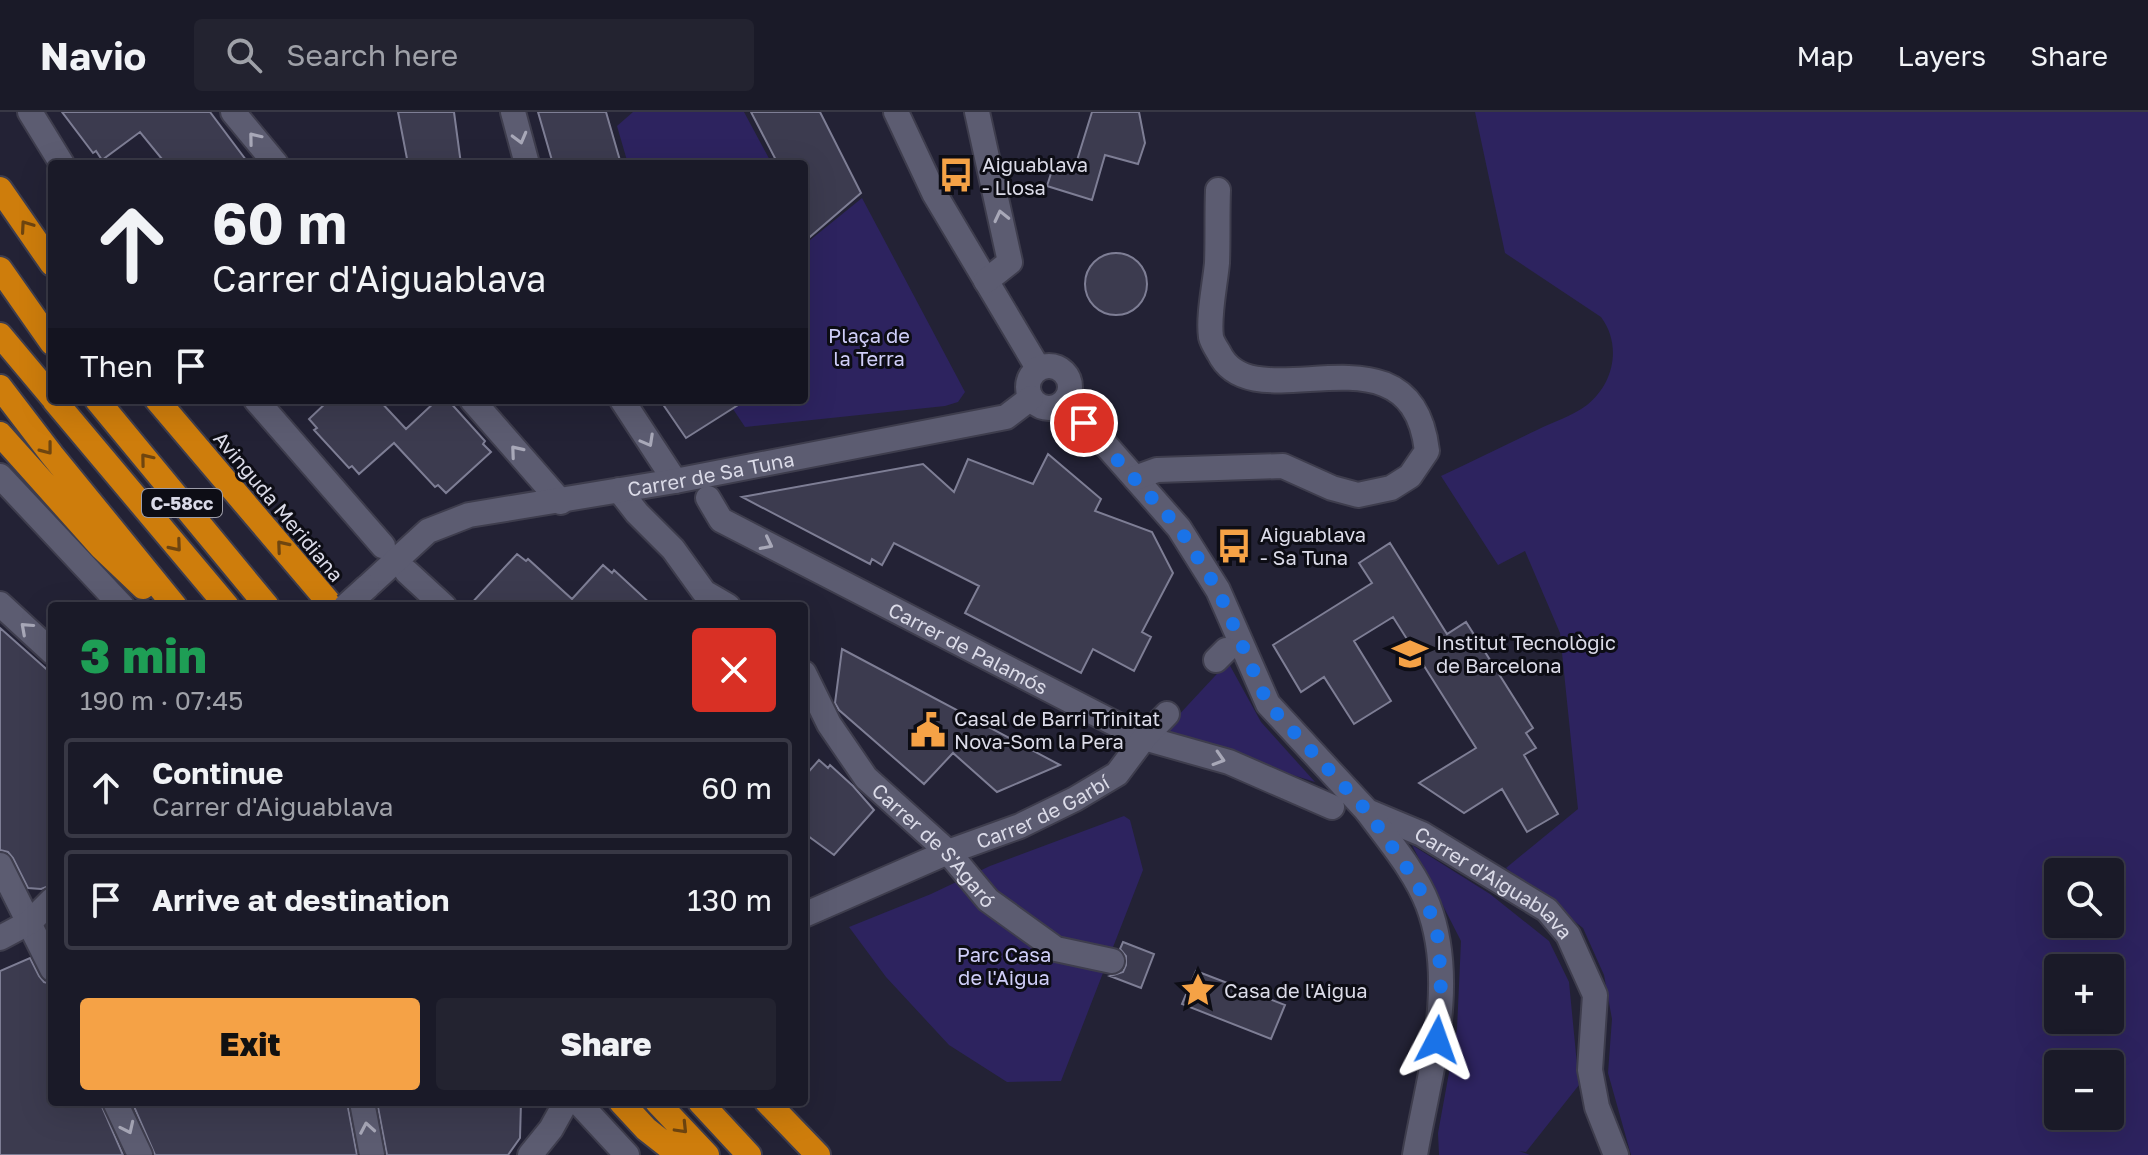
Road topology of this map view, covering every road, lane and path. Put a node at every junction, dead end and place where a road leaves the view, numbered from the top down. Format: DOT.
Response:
graph roads {
  1 [pos="30,112"];
  2 [pos="233,112"];
  3 [pos="513,112"];
  4 [pos="896,112"];
  5 [pos="977,112"];
  6 [pos="60,160"];
  7 [pos="273,160"];
  8 [pos="526,160"];
  9 [pos="0,189"];
  10 [pos="1218,190"];
  11 [pos="48,258"];
  12 [pos="0,269"];
  13 [pos="986,281"];
  14 [pos="0,335"];
  15 [pos="48,337"];
  16 [pos="1038,368"];
  17 [pos="0,387"];
  18 [pos="48,393"];
  19 [pos="1031,398"];
  20 [pos="1064,403"];
  21 [pos="57,404"];
  22 [pos="100,404"];
  23 [pos="160,404"];
  24 [pos="259,404"];
  25 [pos="475,404"];
  26 [pos="625,404"];
  27 [pos="0,434"];
  28 [pos="0,476"];
  29 [pos="1135,478"];
  30 [pos="675,481"];
  31 [pos="619,490"];
  32 [pos="708,498"];
  33 [pos="561,502"];
  34 [pos="395,559"];
  35 [pos="118,602"];
  36 [pos="159,602"];
  37 [pos="172,602"];
  38 [pos="224,602"];
  39 [pos="264,602"];
  40 [pos="329,602"];
  41 [pos="350,602"];
  42 [pos="440,602"];
  43 [pos="721,602"];
  44 [pos="0,604"];
  45 [pos="48,648"];
  46 [pos="808,681"];
  47 [pos="1167,714"];
  48 [pos="1144,738"];
  49 [pos="1332,807"];
  50 [pos="1367,811"];
  51 [pos="948,852"];
  52 [pos="0,865"];
  53 [pos="48,904"];
  54 [pos="808,913"];
  55 [pos="30,922"];
  56 [pos="0,938"];
  57 [pos="48,960"];
  58 [pos="1112,961"];
  59 [pos="117,1106"];
  60 [pos="363,1106"];
  61 [pos="564,1106"];
  62 [pos="582,1106"];
  63 [pos="625,1106"];
  64 [pos="661,1106"];
  65 [pos="704,1106"];
  66 [pos="771,1106"];
  67 [pos="551,1129"];
  68 [pos="646,1129"];
  69 [pos="140,1155"];
  70 [pos="372,1155"];
  71 [pos="530,1155"];
  72 [pos="553,1155"];
  73 [pos="627,1155"];
  74 [pos="672,1155"];
  75 [pos="679,1155"];
  76 [pos="707,1155"];
  77 [pos="749,1155"];
  78 [pos="818,1155"];
  79 [pos="1415,1155"];
  80 [pos="1616,1155"];
  1 -- 6 [label="street"];
  7 -- 2 [label="street, one-way"];
  3 -- 8 [label="street, one-way"];
  4 -- 13 [label="street"];
  13 -- 5 [label="street, one-way"];
  11 -- 9 [label="highway, one-way"];
  10 -- 29 [label="street"];
  12 -- 15 [label="highway"];
  13 -- 16 [label="street"];
  14 -- 18 [label="highway"];
  16 -- 19 [label="street"];
  16 -- 20 [label="street"];
  17 -- 37 [label="highway, one-way"];
  19 -- 20 [label="street"];
  19 -- 30 [label="street, Carrer de Sa Tuna"];
  20 -- 29 [label="street, Carrer d'Aiguablava"];
  21 -- 38 [label="highway, one-way"];
  39 -- 22 [label="highway, C-58cc, one-way"];
  40 -- 23 [label="highway, Avinguda Meridiana, one-way"];
  24 -- 34 [label="street"];
  33 -- 25 [label="street, one-way"];
  26 -- 30 [label="street, one-way"];
  27 -- 36 [label="highway"];
  28 -- 35 [label="street"];
  29 -- 50 [label="street, Carrer d'Aiguablava"];
  30 -- 31 [label="street, Carrer de Sa Tuna"];
  31 -- 33 [label="street, Carrer de Sa Tuna"];
  31 -- 43 [label="street"];
  32 -- 48 [label="street, Carrer de Palamós, one-way"];
  33 -- 34 [label="street, Carrer de Sa Tuna"];
  34 -- 41 [label="street, Carrer de Sa Tuna, bridge"];
  34 -- 42 [label="street"];
  45 -- 44 [label="street, one-way"];
  46 -- 51 [label="street, Carrer de S'Agaró"];
  47 -- 48 [label="street, Carrer de Garbí"];
  48 -- 49 [label="street, Carrer de Palamós, one-way"];
  48 -- 51 [label="street, Carrer de Garbí"];
  50 -- 79 [label="street"];
  50 -- 80 [label="street, Carrer d'Aiguablava"];
  51 -- 54 [label="street, Carrer de Garbí"];
  51 -- 58 [label="street, Carrer de S'Agaró"];
  52 -- 55 [label="street"];
  53 -- 55 [label="street"];
  55 -- 56 [label="street"];
  55 -- 57 [label="street"];
  59 -- 69 [label="street, one-way"];
  70 -- 60 [label="street, one-way"];
  61 -- 67 [label="street"];
  62 -- 73 [label="street"];
  63 -- 68 [label="highway"];
  64 -- 76 [label="highway, one-way"];
  65 -- 77 [label="highway"];
  66 -- 78 [label="highway"];
  67 -- 71 [label="street"];
  67 -- 72 [label="street"];
  68 -- 74 [label="highway"];
  68 -- 75 [label="highway"];
}
